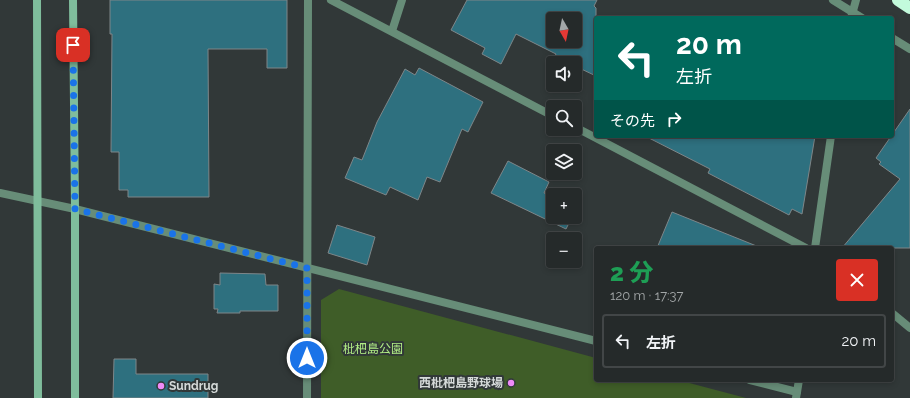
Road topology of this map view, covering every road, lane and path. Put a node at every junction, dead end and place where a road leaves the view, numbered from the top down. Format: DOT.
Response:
graph roads {
  1 [pos="37,0"];
  2 [pos="72,0"];
  3 [pos="308,0"];
  4 [pos="331,0"];
  5 [pos="402,0"];
  6 [pos="833,0"];
  7 [pos="856,0"];
  8 [pos="898,0"];
  9 [pos="910,8"];
  10 [pos="852,15"];
  11 [pos="392,31"];
  12 [pos="894,39"];
  13 [pos="910,49"];
  14 [pos="546,112"];
  15 [pos="582,132"];
  16 [pos="594,138"];
  17 [pos="594,138"];
  18 [pos="831,138"];
  19 [pos="0,193"];
  20 [pos="38,200"];
  21 [pos="75,209"];
  22 [pos="802,246"];
  23 [pos="815,246"];
  24 [pos="307,268"];
  25 [pos="894,315"];
  26 [pos="910,328"];
  27 [pos="594,340"];
  28 [pos="756,382"];
  29 [pos="799,382"];
  30 [pos="797,395"];
  31 [pos="38,398"];
  32 [pos="75,398"];
  33 [pos="307,398"];
  1 -- 20 [label="street"];
  2 -- 21 [label="street"];
  3 -- 24 [label="street"];
  4 -- 11 [label="street"];
  5 -- 11 [label="street"];
  6 -- 10 [label="street"];
  7 -- 10 [label="street"];
  8 -- 9 [label="highway"];
  11 -- 14 [label="street"];
  12 -- 13 [label="street"];
  15 -- 17 [label="street"];
  16 -- 22 [label="street"];
  18 -- 23 [label="street"];
  19 -- 20 [label="street"];
  20 -- 21 [label="street"];
  20 -- 31 [label="street"];
  21 -- 24 [label="street"];
  21 -- 32 [label="street"];
  24 -- 27 [label="street"];
  24 -- 33 [label="street"];
  25 -- 26 [label="street"];
  28 -- 30 [label="street"];
  29 -- 30 [label="street"];
}
